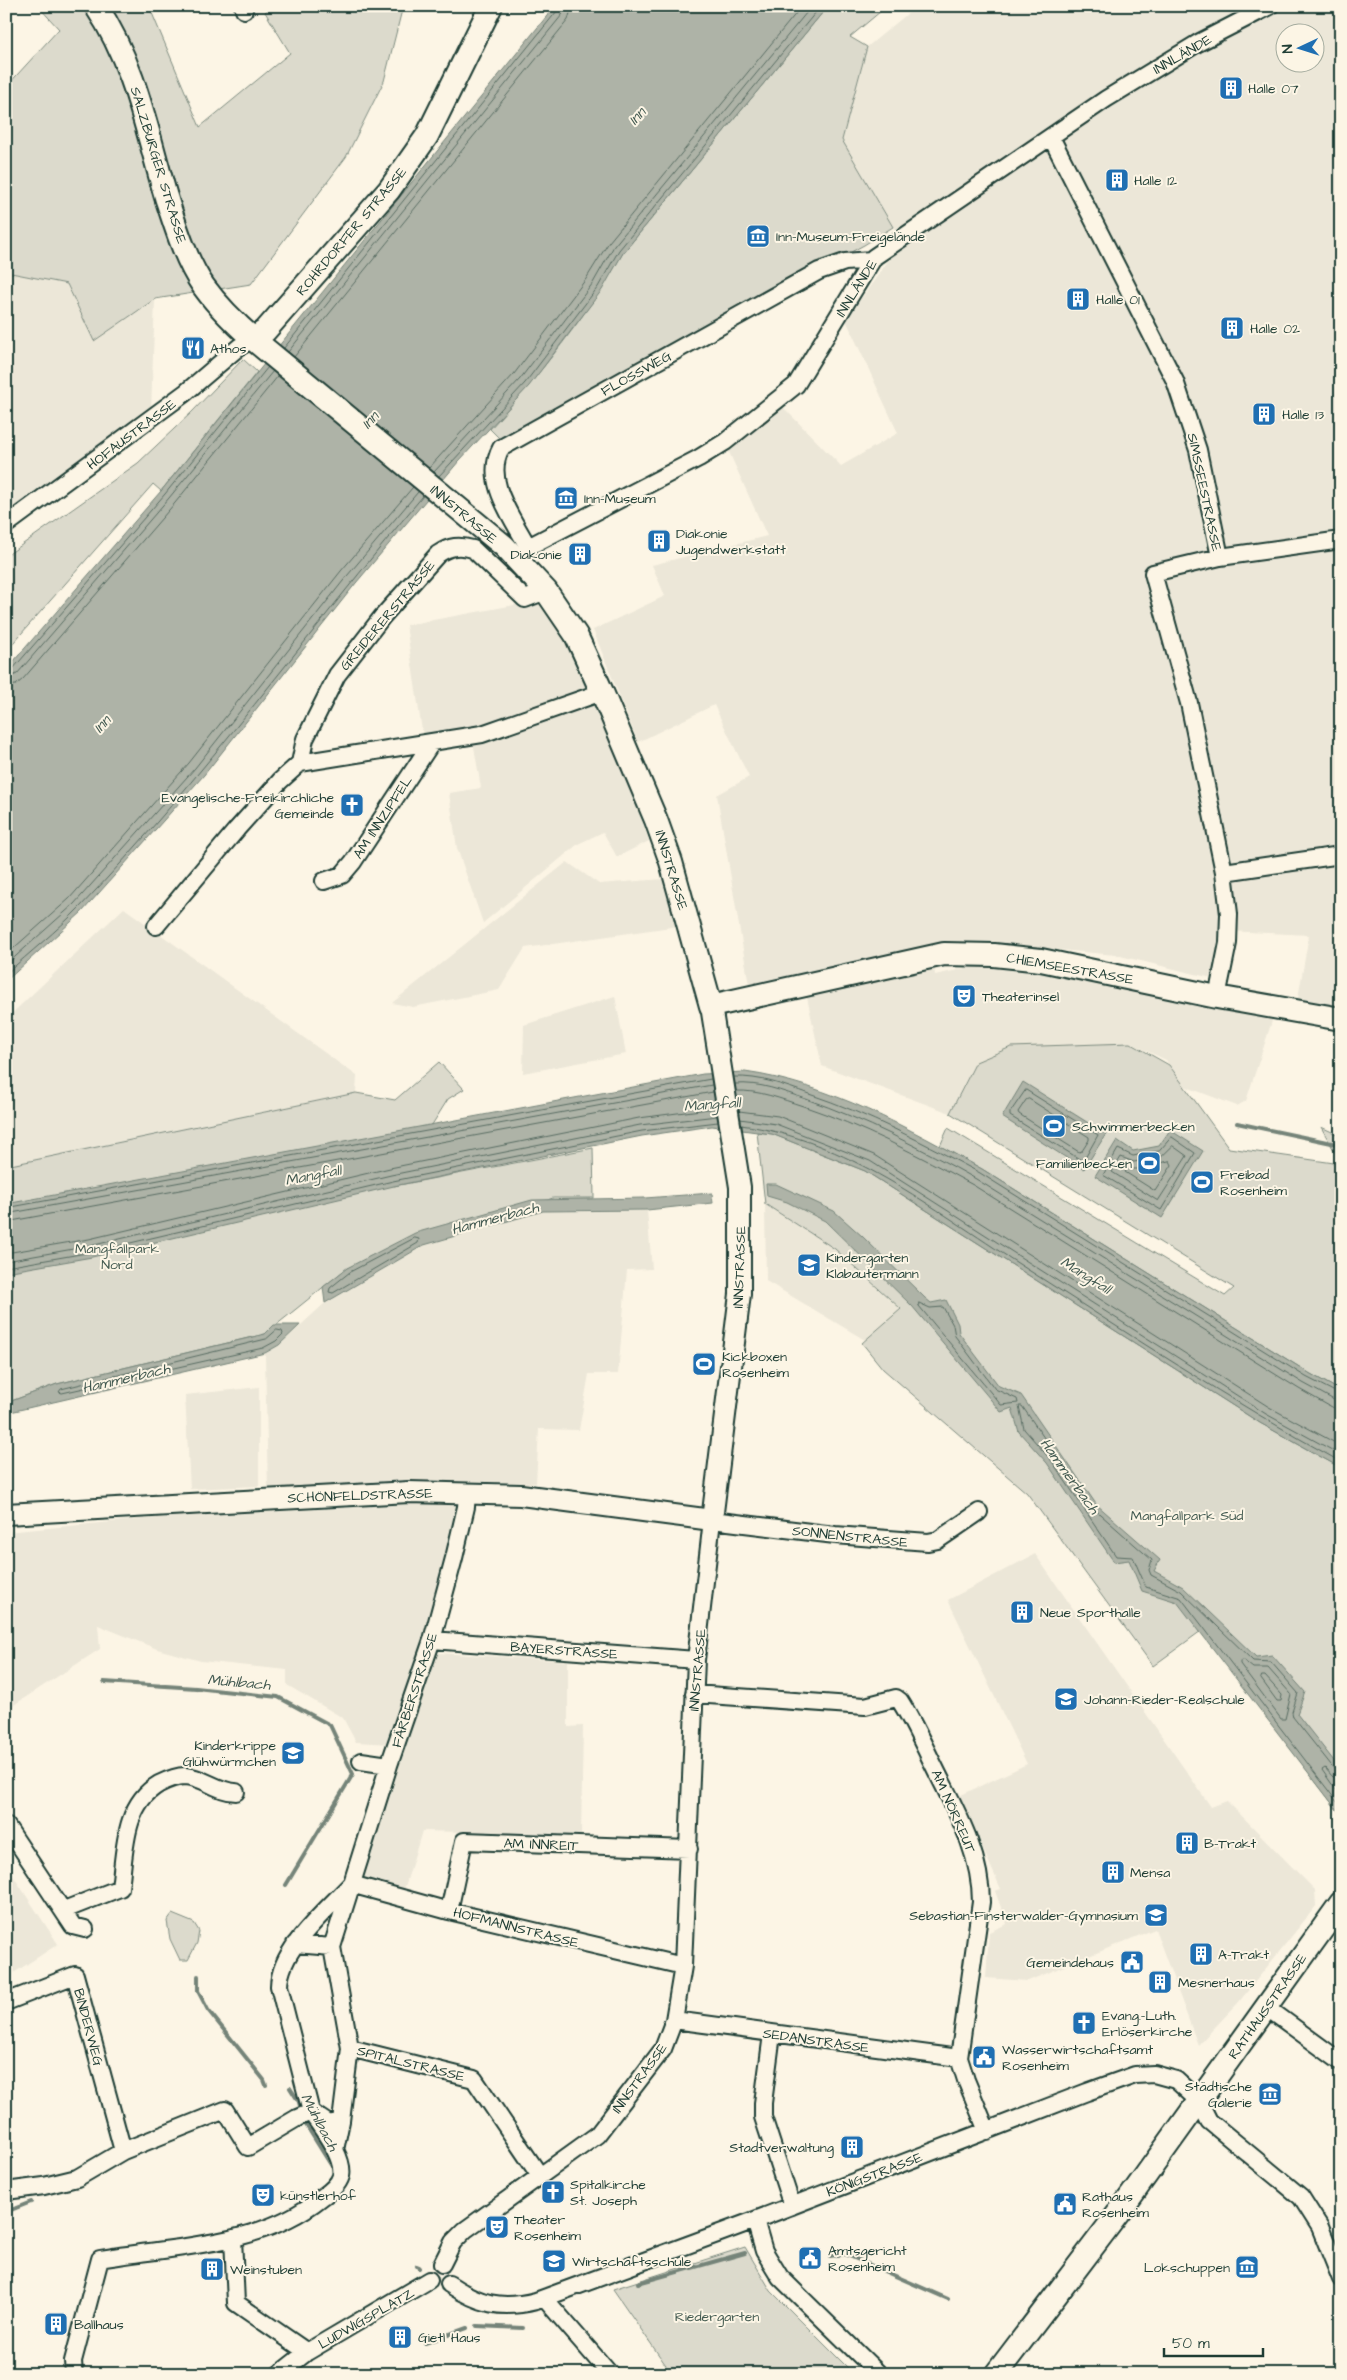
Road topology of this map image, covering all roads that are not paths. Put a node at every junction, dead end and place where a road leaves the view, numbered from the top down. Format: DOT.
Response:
graph roads {
  1 [pos="96,6"];
  2 [pos="491,6"];
  3 [pos="1270,6"];
  4 [pos="1050,137"];
  5 [pos="871,260"];
  6 [pos="253,338"];
  7 [pos="6,525"];
  8 [pos="1341,540"];
  9 [pos="522,553"];
  10 [pos="1220,557"];
  11 [pos="546,591"];
  12 [pos="602,692"];
  13 [pos="432,742"];
  14 [pos="300,763"];
  15 [pos="1341,855"];
  16 [pos="1224,872"];
  17 [pos="324,881"];
  18 [pos="156,926"];
  19 [pos="1217,997"];
  20 [pos="711,1006"];
  21 [pos="1341,1019"];
  22 [pos="467,1494"];
  23 [pos="980,1512"];
  24 [pos="6,1514"];
  25 [pos="712,1520"];
  26 [pos="432,1640"];
  27 [pos="696,1660"];
  28 [pos="694,1694"];
  29 [pos="361,1761"];
  30 [pos="389,1765"];
  31 [pos="236,1792"];
  32 [pos="6,1825"];
  33 [pos="689,1849"];
  34 [pos="351,1884"];
  35 [pos="1341,1903"];
  36 [pos="64,1910"];
  37 [pos="449,1911"];
  38 [pos="85,1929"];
  39 [pos="295,1944"];
  40 [pos="332,1947"];
  41 [pos="683,1966"];
  42 [pos="6,2002"];
  43 [pos="1266,2007"];
  44 [pos="674,2020"];
  45 [pos="772,2034"];
  46 [pos="350,2048"];
  47 [pos="959,2058"];
  48 [pos="1341,2062"];
  49 [pos="1199,2101"];
  50 [pos="304,2115"];
  51 [pos="341,2121"];
  52 [pos="987,2131"];
  53 [pos="335,2150"];
  54 [pos="123,2151"];
  55 [pos="540,2176"];
  56 [pos="6,2190"];
  57 [pos="792,2206"];
  58 [pos="755,2220"];
  59 [pos="232,2238"];
  60 [pos="442,2264"];
  61 [pos="1341,2279"];
  62 [pos="429,2280"];
  63 [pos="449,2284"];
  64 [pos="545,2299"];
  65 [pos="307,2352"];
  66 [pos="74,2374"];
  67 [pos="279,2374"];
  68 [pos="610,2374"];
  69 [pos="879,2374"];
  70 [pos="996,2374"];
  1 -- 6 [label="main road, SALZBURGER STRASSE"];
  2 -- 6 [label="main road, ROHRDORFER STRASSE"];
  3 -- 4 [label="street, INNLÄNDE"];
  4 -- 5 [label="street, INNLÄNDE"];
  4 -- 10 [label="street, SIMSSEESTRASSE"];
  5 -- 9 [label="street, INNLÄNDE"];
  5 -- 9 [label="street, FLOSSWEG"];
  6 -- 7 [label="street, HOFAUSTRASSE"];
  6 -- 9 [label="main road, INNSTRASSE"];
  8 -- 10 [label="street"];
  9 -- 11 [label="main road, INNSTRASSE"];
  10 -- 16 [label="street, SIMSSEESTRASSE"];
  11 -- 12 [label="main road, INNSTRASSE"];
  11 -- 14 [label="street, GREIDERERSTRASSE"];
  12 -- 13 [label="street"];
  12 -- 20 [label="main road, INNSTRASSE"];
  13 -- 14 [label="street"];
  13 -- 17 [label="street, AM INNZIPFEL"];
  14 -- 18 [label="street"];
  15 -- 16 [label="street"];
  16 -- 19 [label="street, SIMSSEESTRASSE"];
  19 -- 20 [label="main road, CHIEMSEESTRASSE"];
  19 -- 21 [label="main road, CHIEMSEESTRASSE"];
  20 -- 25 [label="street, INNSTRASSE"];
  22 -- 24 [label="street, SCHÖNFELDSTRASSE"];
  22 -- 25 [label="street, SCHÖNFELDSTRASSE"];
  22 -- 26 [label="street, FÄRBERSTRASSE"];
  23 -- 25 [label="street, SONNENSTRASSE"];
  25 -- 27 [label="street, INNSTRASSE"];
  26 -- 27 [label="street, BAYERSTRASSE"];
  26 -- 30 [label="street, FÄRBERSTRASSE"];
  27 -- 28 [label="street, INNSTRASSE"];
  28 -- 33 [label="street, INNSTRASSE"];
  28 -- 47 [label="street, AM NÖRREUT"];
  29 -- 30 [label="street"];
  30 -- 34 [label="street, FÄRBERSTRASSE"];
  31 -- 36 [label="street"];
  32 -- 36 [label="street"];
  33 -- 37 [label="street, AM INNREIT"];
  33 -- 41 [label="street, INNSTRASSE"];
  34 -- 37 [label="street, HOFMANNSTRASSE"];
  34 -- 39 [label="street, FÄRBERSTRASSE"];
  34 -- 40 [label="street, FÄRBERSTRASSE"];
  35 -- 43 [label="main road, RATHAUSSTRASSE"];
  36 -- 38 [label="street"];
  37 -- 41 [label="street, HOFMANNSTRASSE"];
  39 -- 40 [label="street"];
  39 -- 50 [label="street, FÄRBERSTRASSE"];
  40 -- 46 [label="street, FÄRBERSTRASSE"];
  41 -- 44 [label="street, INNSTRASSE"];
  42 -- 54 [label="street, BINDERWEG"];
  43 -- 48 [label="street"];
  43 -- 49 [label="main road, RATHAUSSTRASSE"];
  44 -- 45 [label="street, SEDANSTRASSE"];
  44 -- 55 [label="street, INNSTRASSE"];
  45 -- 47 [label="street, SEDANSTRASSE"];
  45 -- 57 [label="street"];
  46 -- 51 [label="street, FÄRBERSTRASSE"];
  46 -- 55 [label="street, SPITALSTRASSE"];
  47 -- 52 [label="street, AM NÖRREUT"];
  49 -- 52 [label="street, KÖNIGSTRASSE"];
  49 -- 61 [label="street, KÖNIGSTRASSE"];
  49 -- 70 [label="main road, RATHAUSSTRASSE"];
  50 -- 51 [label="street"];
  50 -- 53 [label="street, FÄRBERSTRASSE"];
  50 -- 54 [label="street"];
  51 -- 53 [label="street, FÄRBERSTRASSE"];
  52 -- 57 [label="street, KÖNIGSTRASSE"];
  53 -- 59 [label="street, FÄRBERSTRASSE"];
  54 -- 56 [label="street"];
  55 -- 60 [label="street, INNSTRASSE"];
  57 -- 58 [label="street, KÖNIGSTRASSE"];
  58 -- 64 [label="street, KÖNIGSTRASSE"];
  58 -- 69 [label="street"];
  59 -- 65 [label="street"];
  59 -- 66 [label="street"];
  60 -- 62 [label="street, LUDWIGSPLATZ"];
  60 -- 63 [label="street"];
  62 -- 63 [label="street, LUDWIGSPLATZ"];
  62 -- 65 [label="street, LUDWIGSPLATZ"];
  63 -- 64 [label="street, LUDWIGSPLATZ"];
  64 -- 68 [label="street"];
  65 -- 67 [label="street, LUDWIGSPLATZ"];
}
